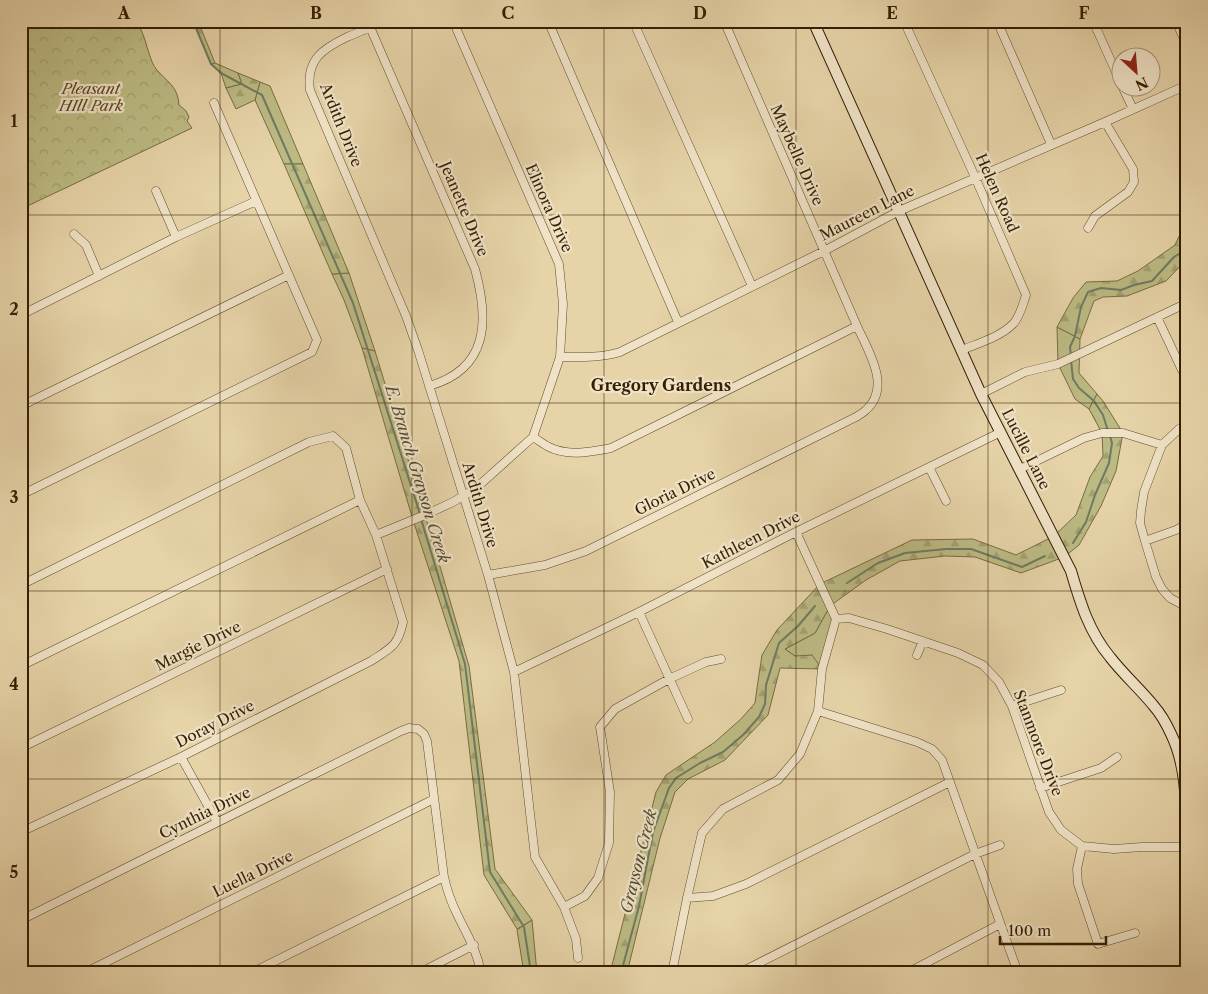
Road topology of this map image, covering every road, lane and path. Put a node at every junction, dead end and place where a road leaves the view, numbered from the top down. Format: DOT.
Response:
graph roads {
  1 [pos="384,21"];
  2 [pos="453,21"];
  3 [pos="548,21"];
  4 [pos="633,21"];
  5 [pos="724,21"];
  6 [pos="813,21"];
  7 [pos="904,21"];
  8 [pos="997,21"];
  9 [pos="1093,21"];
  10 [pos="1176,21"];
  11 [pos="370,27"];
  12 [pos="1187,46"];
  13 [pos="1110,59"];
  14 [pos="1187,85"];
  15 [pos="1128,98"];
  16 [pos="214,103"];
  17 [pos="1133,109"];
  18 [pos="1105,122"];
  19 [pos="1051,144"];
  20 [pos="975,177"];
  21 [pos="156,191"];
  22 [pos="256,201"];
  23 [pos="899,211"];
  24 [pos="1088,228"];
  25 [pos="74,234"];
  26 [pos="176,237"];
  27 [pos="824,251"];
  28 [pos="289,275"];
  29 [pos="99,276"];
  30 [pos="752,286"];
  31 [pos="1187,303"];
  32 [pos="21,315"];
  33 [pos="1157,317"];
  34 [pos="678,322"];
  35 [pos="857,326"];
  36 [pos="962,350"];
  37 [pos="560,357"];
  38 [pos="1182,370"];
  39 [pos="429,386"];
  40 [pos="982,394"];
  41 [pos="21,406"];
  42 [pos="866,410"];
  43 [pos="1179,429"];
  44 [pos="1001,432"];
  45 [pos="533,436"];
  46 [pos="1162,445"];
  47 [pos="929,467"];
  48 [pos="1020,470"];
  49 [pos="21,494"];
  50 [pos="463,496"];
  51 [pos="360,500"];
  52 [pos="946,501"];
  53 [pos="1187,524"];
  54 [pos="796,532"];
  55 [pos="376,535"];
  56 [pos="1144,541"];
  57 [pos="387,569"];
  58 [pos="488,575"];
  59 [pos="21,585"];
  60 [pos="1183,604"];
  61 [pos="639,612"];
  62 [pos="836,618"];
  63 [pos="923,641"];
  64 [pos="917,655"];
  65 [pos="721,659"];
  66 [pos="21,666"];
  67 [pos="514,672"];
  68 [pos="669,679"];
  69 [pos="1061,690"];
  70 [pos="1012,706"];
  71 [pos="818,711"];
  72 [pos="688,718"];
  73 [pos="21,748"];
  74 [pos="180,757"];
  75 [pos="1117,757"];
  76 [pos="950,782"];
  77 [pos="1040,788"];
  78 [pos="434,799"];
  79 [pos="217,822"];
  80 [pos="21,832"];
  81 [pos="1000,845"];
  82 [pos="1082,846"];
  83 [pos="1186,847"];
  84 [pos="975,854"];
  85 [pos="444,877"];
  86 [pos="1187,886"];
  87 [pos="686,898"];
  88 [pos="564,907"];
  89 [pos="21,920"];
  90 [pos="1000,924"];
  91 [pos="1135,933"];
  92 [pos="474,945"];
  93 [pos="578,958"];
  94 [pos="922,969"];
  95 [pos="84,973"];
  96 [pos="251,973"];
  97 [pos="418,973"];
  98 [pos="482,973"];
  99 [pos="672,973"];
  100 [pos="739,973"];
  101 [pos="907,973"];
  102 [pos="1018,973"];
  1 -- 11 [label="street"];
  2 -- 37 [label="street, Elinora Drive"];
  3 -- 34 [label="street"];
  4 -- 30 [label="street"];
  5 -- 27 [label="street, Maybelle Drive"];
  6 -- 23 [label="street, Lucille Lane"];
  7 -- 20 [label="street, Helen Road"];
  8 -- 19 [label="street"];
  9 -- 13 [label="street"];
  10 -- 12 [label="street"];
  11 -- 39 [label="street, Jeanette Drive"];
  11 -- 39 [label="street, Ardith Drive"];
  14 -- 17 [label="street, Maureen Lane"];
  15 -- 17 [label="street"];
  16 -- 22 [label="street"];
  17 -- 18 [label="street, Maureen Lane"];
  18 -- 19 [label="street, Maureen Lane"];
  18 -- 24 [label="street"];
  19 -- 20 [label="street, Maureen Lane"];
  20 -- 23 [label="street, Maureen Lane"];
  20 -- 36 [label="street, Helen Road"];
  21 -- 26 [label="street"];
  22 -- 26 [label="street"];
  22 -- 28 [label="street"];
  23 -- 27 [label="street, Maureen Lane"];
  23 -- 36 [label="street, Lucille Lane"];
  25 -- 29 [label="street"];
  26 -- 29 [label="street"];
  27 -- 30 [label="street, Maureen Lane"];
  27 -- 35 [label="street, Maybelle Drive"];
  28 -- 41 [label="street"];
  28 -- 49 [label="street"];
  29 -- 32 [label="street"];
  30 -- 34 [label="street, Maureen Lane"];
  31 -- 33 [label="street"];
  33 -- 38 [label="street"];
  33 -- 40 [label="street"];
  34 -- 37 [label="street, Maureen Lane"];
  35 -- 42 [label="street, Maybelle Drive"];
  35 -- 45 [label="street"];
  36 -- 40 [label="street, Lucille Lane"];
  37 -- 45 [label="street, Elinora Drive"];
  39 -- 50 [label="street, Ardith Drive"];
  40 -- 44 [label="street, Lucille Lane"];
  42 -- 58 [label="street, Gloria Drive"];
  43 -- 46 [label="street"];
  44 -- 47 [label="street, Kathleen Drive"];
  44 -- 48 [label="street, Lucille Lane"];
  45 -- 50 [label="street, Elinora Drive"];
  46 -- 48 [label="street"];
  46 -- 56 [label="street"];
  47 -- 52 [label="street"];
  47 -- 54 [label="street, Kathleen Drive"];
  48 -- 83 [label="street, Lucille Lane"];
  50 -- 55 [label="street, Elinora Drive"];
  50 -- 58 [label="street, Ardith Drive"];
  51 -- 55 [label="street"];
  51 -- 59 [label="street"];
  51 -- 66 [label="street"];
  53 -- 56 [label="street"];
  54 -- 61 [label="street, Kathleen Drive"];
  54 -- 62 [label="street"];
  55 -- 57 [label="street"];
  56 -- 60 [label="street"];
  57 -- 73 [label="street, Margie Drive"];
  57 -- 74 [label="street, Doray Drive"];
  58 -- 67 [label="street, Ardith Drive"];
  61 -- 67 [label="street, Kathleen Drive"];
  61 -- 68 [label="street"];
  62 -- 63 [label="street, Stanmore Drive"];
  62 -- 71 [label="street"];
  63 -- 64 [label="street"];
  63 -- 70 [label="street, Stanmore Drive"];
  65 -- 68 [label="street"];
  67 -- 88 [label="street, Ardith Drive"];
  68 -- 72 [label="street"];
  68 -- 88 [label="street"];
  69 -- 70 [label="street"];
  70 -- 77 [label="street, Stanmore Drive"];
  71 -- 76 [label="street"];
  71 -- 87 [label="street"];
  74 -- 79 [label="street"];
  74 -- 80 [label="street, Doray Drive"];
  75 -- 77 [label="street"];
  76 -- 84 [label="street"];
  76 -- 87 [label="street"];
  77 -- 82 [label="street, Stanmore Drive"];
  78 -- 79 [label="street, Cynthia Drive"];
  78 -- 85 [label="street"];
  78 -- 95 [label="street, Luella Drive"];
  79 -- 89 [label="street, Cynthia Drive"];
  81 -- 84 [label="street"];
  82 -- 83 [label="street"];
  82 -- 91 [label="street"];
  83 -- 86 [label="street, Lucille Lane"];
  84 -- 90 [label="street"];
  84 -- 100 [label="street"];
  85 -- 92 [label="street"];
  85 -- 96 [label="street"];
  87 -- 99 [label="street"];
  88 -- 93 [label="street, Ardith Drive"];
  90 -- 94 [label="street"];
  90 -- 102 [label="street"];
  92 -- 97 [label="street"];
  92 -- 98 [label="street"];
  94 -- 101 [label="street"];
}
